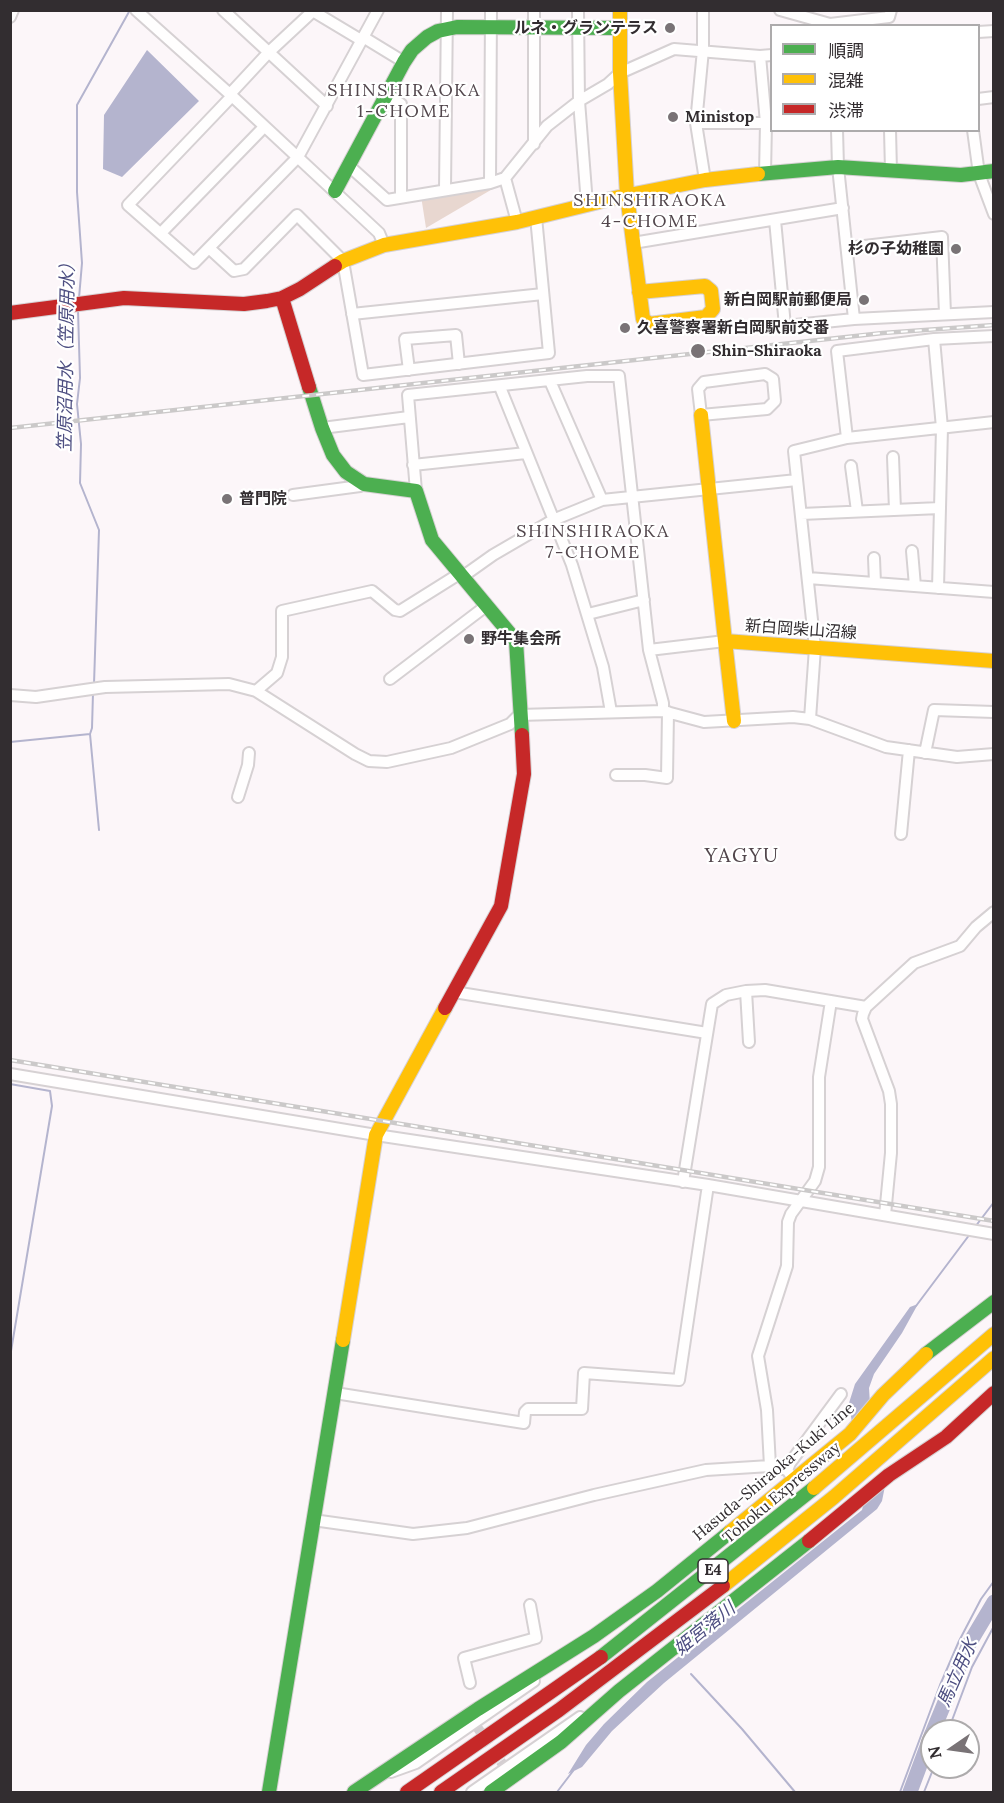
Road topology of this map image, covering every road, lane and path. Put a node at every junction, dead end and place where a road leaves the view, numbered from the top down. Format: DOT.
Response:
graph roads {
  1 [pos="13,10"];
  2 [pos="136,10"];
  3 [pos="378,10"];
  4 [pos="447,10"];
  5 [pos="491,10"];
  6 [pos="534,10"];
  7 [pos="578,10"];
  8 [pos="620,10"];
  9 [pos="703,10"];
  10 [pos="780,10"];
  11 [pos="891,10"];
  12 [pos="311,11"];
  13 [pos="227,12"];
  14 [pos="10,17"];
  15 [pos="620,27"];
  16 [pos="491,28"];
  17 [pos="534,28"];
  18 [pos="578,28"];
  19 [pos="447,29"];
  20 [pos="362,38"];
  21 [pos="703,50"];
  22 [pos="269,52"];
  23 [pos="766,56"];
  24 [pos="404,63"];
  25 [pos="620,73"];
  26 [pos="231,95"];
  27 [pos="386,95"];
  28 [pos="579,101"];
  29 [pos="327,106"];
  30 [pos="696,123"];
  31 [pos="766,123"];
  32 [pos="264,127"];
  33 [pos="837,132"];
  34 [pos="890,132"];
  35 [pos="973,132"];
  36 [pos="534,144"];
  37 [pos="298,157"];
  38 [pos="348,165"];
  39 [pos="838,167"];
  40 [pos="891,171"];
  41 [pos="993,171"];
  42 [pos="765,174"];
  43 [pos="979,174"];
  44 [pos="505,178"];
  45 [pos="705,180"];
  46 [pos="490,183"];
  47 [pos="445,189"];
  48 [pos="335,191"];
  49 [pos="627,195"];
  50 [pos="401,197"];
  51 [pos="587,204"];
  52 [pos="843,208"];
  53 [pos="993,214"];
  54 [pos="536,217"];
  55 [pos="775,220"];
  56 [pos="517,222"];
  57 [pos="161,233"];
  58 [pos="633,243"];
  59 [pos="384,245"];
  60 [pos="209,248"];
  61 [pos="847,248"];
  62 [pos="343,261"];
  63 [pos="639,292"];
  64 [pos="543,294"];
  65 [pos="282,297"];
  66 [pos="993,312"];
  67 [pos="10,314"];
  68 [pos="352,314"];
  69 [pos="945,314"];
  70 [pos="854,319"];
  71 [pos="993,336"];
  72 [pos="934,339"];
  73 [pos="459,364"];
  74 [pos="409,370"];
  75 [pos="550,381"];
  76 [pos="500,387"];
  77 [pos="701,415"];
  78 [pos="410,417"];
  79 [pos="993,422"];
  80 [pos="322,428"];
  81 [pos="942,428"];
  82 [pos="847,438"];
  83 [pos="526,453"];
  84 [pos="893,457"];
  85 [pos="413,465"];
  86 [pos="851,466"];
  87 [pos="797,480"];
  88 [pos="364,484"];
  89 [pos="709,487"];
  90 [pos="416,491"];
  91 [pos="293,495"];
  92 [pos="634,496"];
  93 [pos="602,500"];
  94 [pos="940,508"];
  95 [pos="895,510"];
  96 [pos="857,512"];
  97 [pos="801,514"];
  98 [pos="553,520"];
  99 [pos="912,551"];
  100 [pos="874,558"];
  101 [pos="460,575"];
  102 [pos="808,578"];
  103 [pos="875,583"];
  104 [pos="915,586"];
  105 [pos="938,588"];
  106 [pos="993,592"];
  107 [pos="645,600"];
  108 [pos="486,606"];
  109 [pos="588,614"];
  110 [pos="725,641"];
  111 [pos="815,648"];
  112 [pos="649,650"];
  113 [pos="993,661"];
  114 [pos="390,679"];
  115 [pos="256,691"];
  116 [pos="10,694"];
  117 [pos="611,712"];
  118 [pos="665,712"];
  119 [pos="993,712"];
  120 [pos="519,715"];
  121 [pos="810,719"];
  122 [pos="734,721"];
  123 [pos="909,750"];
  124 [pos="249,753"];
  125 [pos="925,753"];
  126 [pos="993,754"];
  127 [pos="616,775"];
  128 [pos="238,797"];
  129 [pos="901,834"];
  130 [pos="993,912"];
  131 [pos="746,991"];
  132 [pos="454,992"];
  133 [pos="831,1001"];
  134 [pos="866,1007"];
  135 [pos="707,1033"];
  136 [pos="749,1042"];
  137 [pos="10,1074"];
  138 [pos="376,1135"];
  139 [pos="683,1182"];
  140 [pos="708,1185"];
  141 [pos="798,1202"];
  142 [pos="885,1215"];
  143 [pos="993,1234"];
  144 [pos="993,1302"];
  145 [pos="993,1334"];
  146 [pos="993,1358"];
  147 [pos="335,1393"];
  148 [pos="841,1394"];
  149 [pos="993,1394"];
  150 [pos="770,1466"];
  151 [pos="791,1475"];
  152 [pos="313,1520"];
  153 [pos="530,1605"];
  154 [pos="470,1683"];
  155 [pos="598,1711"];
  156 [pos="408,1791"];
  157 [pos="269,1792"];
  158 [pos="354,1792"];
  159 [pos="441,1792"];
  160 [pos="472,1792"];
  161 [pos="491,1792"];
  1 -- 14 [label="street"];
  2 -- 26 [label="street"];
  3 -- 20 [label="street"];
  4 -- 19 [label="street"];
  5 -- 16 [label="street"];
  6 -- 17 [label="street"];
  7 -- 18 [label="street"];
  8 -- 15 [label="main road"];
  9 -- 21 [label="street"];
  10 -- 11 [label="street"];
  12 -- 20 [label="street"];
  12 -- 22 [label="street"];
  13 -- 22 [label="street"];
  15 -- 18 [label="main road"];
  15 -- 25 [label="main road"];
  16 -- 17 [label="main road"];
  16 -- 19 [label="main road"];
  16 -- 46 [label="street"];
  17 -- 18 [label="main road"];
  17 -- 36 [label="street"];
  18 -- 28 [label="street"];
  19 -- 24 [label="main road"];
  19 -- 47 [label="street"];
  20 -- 24 [label="street"];
  20 -- 29 [label="street"];
  21 -- 23 [label="street"];
  21 -- 25 [label="street"];
  21 -- 30 [label="street"];
  22 -- 26 [label="street"];
  22 -- 29 [label="street"];
  23 -- 31 [label="street"];
  24 -- 27 [label="main road"];
  25 -- 28 [label="street"];
  25 -- 49 [label="main road"];
  26 -- 32 [label="street"];
  26 -- 57 [label="street"];
  27 -- 38 [label="main road"];
  27 -- 50 [label="street"];
  28 -- 36 [label="street"];
  28 -- 51 [label="street"];
  29 -- 37 [label="street"];
  30 -- 31 [label="street"];
  30 -- 45 [label="street"];
  31 -- 42 [label="street"];
  32 -- 37 [label="street"];
  32 -- 57 [label="street"];
  33 -- 39 [label="street"];
  34 -- 40 [label="street"];
  35 -- 43 [label="street"];
  36 -- 44 [label="street"];
  37 -- 48 [label="street"];
  37 -- 60 [label="street"];
  38 -- 48 [label="main road"];
  38 -- 50 [label="street"];
  39 -- 40 [label="main road"];
  39 -- 42 [label="main road"];
  39 -- 52 [label="street"];
  40 -- 43 [label="main road"];
  41 -- 43 [label="main road"];
  42 -- 45 [label="main road"];
  43 -- 53 [label="street"];
  44 -- 46 [label="street"];
  44 -- 56 [label="street"];
  45 -- 49 [label="main road"];
  46 -- 47 [label="street"];
  47 -- 50 [label="street"];
  48 -- 59 [label="street"];
  49 -- 51 [label="main road"];
  49 -- 58 [label="main road"];
  51 -- 54 [label="main road"];
  52 -- 55 [label="street"];
  52 -- 61 [label="street"];
  54 -- 56 [label="main road"];
  54 -- 64 [label="street"];
  55 -- 58 [label="street"];
  55 -- 70 [label="street"];
  56 -- 59 [label="main road"];
  57 -- 60 [label="street"];
  58 -- 63 [label="main road"];
  59 -- 62 [label="main road"];
  60 -- 62 [label="street"];
  61 -- 69 [label="street"];
  61 -- 70 [label="street"];
  62 -- 65 [label="main road"];
  62 -- 68 [label="street"];
  63 -- 63 [label="main road"];
  64 -- 68 [label="street"];
  64 -- 73 [label="street"];
  65 -- 67 [label="main road"];
  65 -- 80 [label="main road"];
  66 -- 69 [label="street"];
  68 -- 74 [label="street"];
  69 -- 70 [label="street"];
  71 -- 72 [label="street"];
  72 -- 81 [label="street"];
  72 -- 82 [label="street"];
  73 -- 74 [label="street"];
  73 -- 74 [label="street"];
  75 -- 76 [label="street"];
  75 -- 92 [label="street"];
  75 -- 93 [label="street"];
  76 -- 78 [label="street"];
  76 -- 83 [label="street"];
  77 -- 77 [label="street"];
  77 -- 89 [label="main road, 新白岡柴山沼線"];
  78 -- 80 [label="street"];
  78 -- 85 [label="street"];
  79 -- 81 [label="street"];
  80 -- 88 [label="main road"];
  81 -- 82 [label="street"];
  81 -- 94 [label="street"];
  82 -- 87 [label="street"];
  83 -- 85 [label="street"];
  83 -- 98 [label="street"];
  84 -- 95 [label="street"];
  85 -- 90 [label="street"];
  86 -- 96 [label="street"];
  87 -- 89 [label="street"];
  87 -- 97 [label="street"];
  88 -- 90 [label="main road"];
  88 -- 91 [label="street"];
  89 -- 92 [label="street"];
  89 -- 110 [label="main road, 新白岡柴山沼線"];
  90 -- 101 [label="main road"];
  92 -- 93 [label="street"];
  92 -- 107 [label="street"];
  93 -- 98 [label="street"];
  94 -- 95 [label="street"];
  94 -- 105 [label="street"];
  95 -- 96 [label="street"];
  96 -- 97 [label="street"];
  97 -- 102 [label="street"];
  98 -- 101 [label="street"];
  98 -- 109 [label="street"];
  99 -- 104 [label="street"];
  100 -- 103 [label="street"];
  101 -- 108 [label="main road"];
  101 -- 115 [label="street"];
  102 -- 103 [label="street"];
  102 -- 111 [label="street"];
  103 -- 104 [label="street"];
  104 -- 105 [label="street"];
  105 -- 106 [label="street"];
  107 -- 109 [label="street"];
  107 -- 112 [label="street"];
  108 -- 114 [label="street"];
  108 -- 120 [label="main road"];
  109 -- 117 [label="street"];
  110 -- 111 [label="main road, 新白岡柴山沼線"];
  110 -- 112 [label="street"];
  110 -- 122 [label="main road"];
  111 -- 113 [label="main road, 新白岡柴山沼線"];
  111 -- 121 [label="street"];
  112 -- 118 [label="street"];
  115 -- 116 [label="street"];
  115 -- 120 [label="street"];
  117 -- 118 [label="street"];
  117 -- 120 [label="street"];
  118 -- 122 [label="street"];
  118 -- 127 [label="street"];
  119 -- 125 [label="street"];
  120 -- 132 [label="main road"];
  121 -- 122 [label="street"];
  121 -- 123 [label="street"];
  123 -- 125 [label="street"];
  123 -- 129 [label="street"];
  124 -- 128 [label="street"];
  125 -- 126 [label="street"];
  130 -- 134 [label="street"];
  131 -- 133 [label="street"];
  131 -- 135 [label="street"];
  131 -- 136 [label="street"];
  132 -- 135 [label="street"];
  132 -- 138 [label="main road"];
  133 -- 134 [label="street"];
  133 -- 141 [label="street"];
  134 -- 142 [label="street"];
  135 -- 139 [label="street"];
  137 -- 138 [label="street"];
  138 -- 139 [label="street"];
  138 -- 147 [label="main road"];
  139 -- 140 [label="street"];
  140 -- 141 [label="street"];
  140 -- 147 [label="street"];
  141 -- 142 [label="street"];
  141 -- 150 [label="street"];
  142 -- 143 [label="street"];
  144 -- 151 [label="main road, Hasuda-Shiraoka-Kuki Line"];
  145 -- 156 [label="main road, Tohoku Expressway / E4"];
  146 -- 159 [label="main road, E4"];
  147 -- 152 [label="main road"];
  148 -- 151 [label="street"];
  149 -- 155 [label="main road"];
  150 -- 151 [label="street"];
  150 -- 152 [label="street"];
  151 -- 158 [label="main road, Hasuda-Shiraoka-Kuki Line"];
  152 -- 157 [label="main road"];
  153 -- 154 [label="street"];
  155 -- 160 [label="street"];
  155 -- 161 [label="main road"];
}
